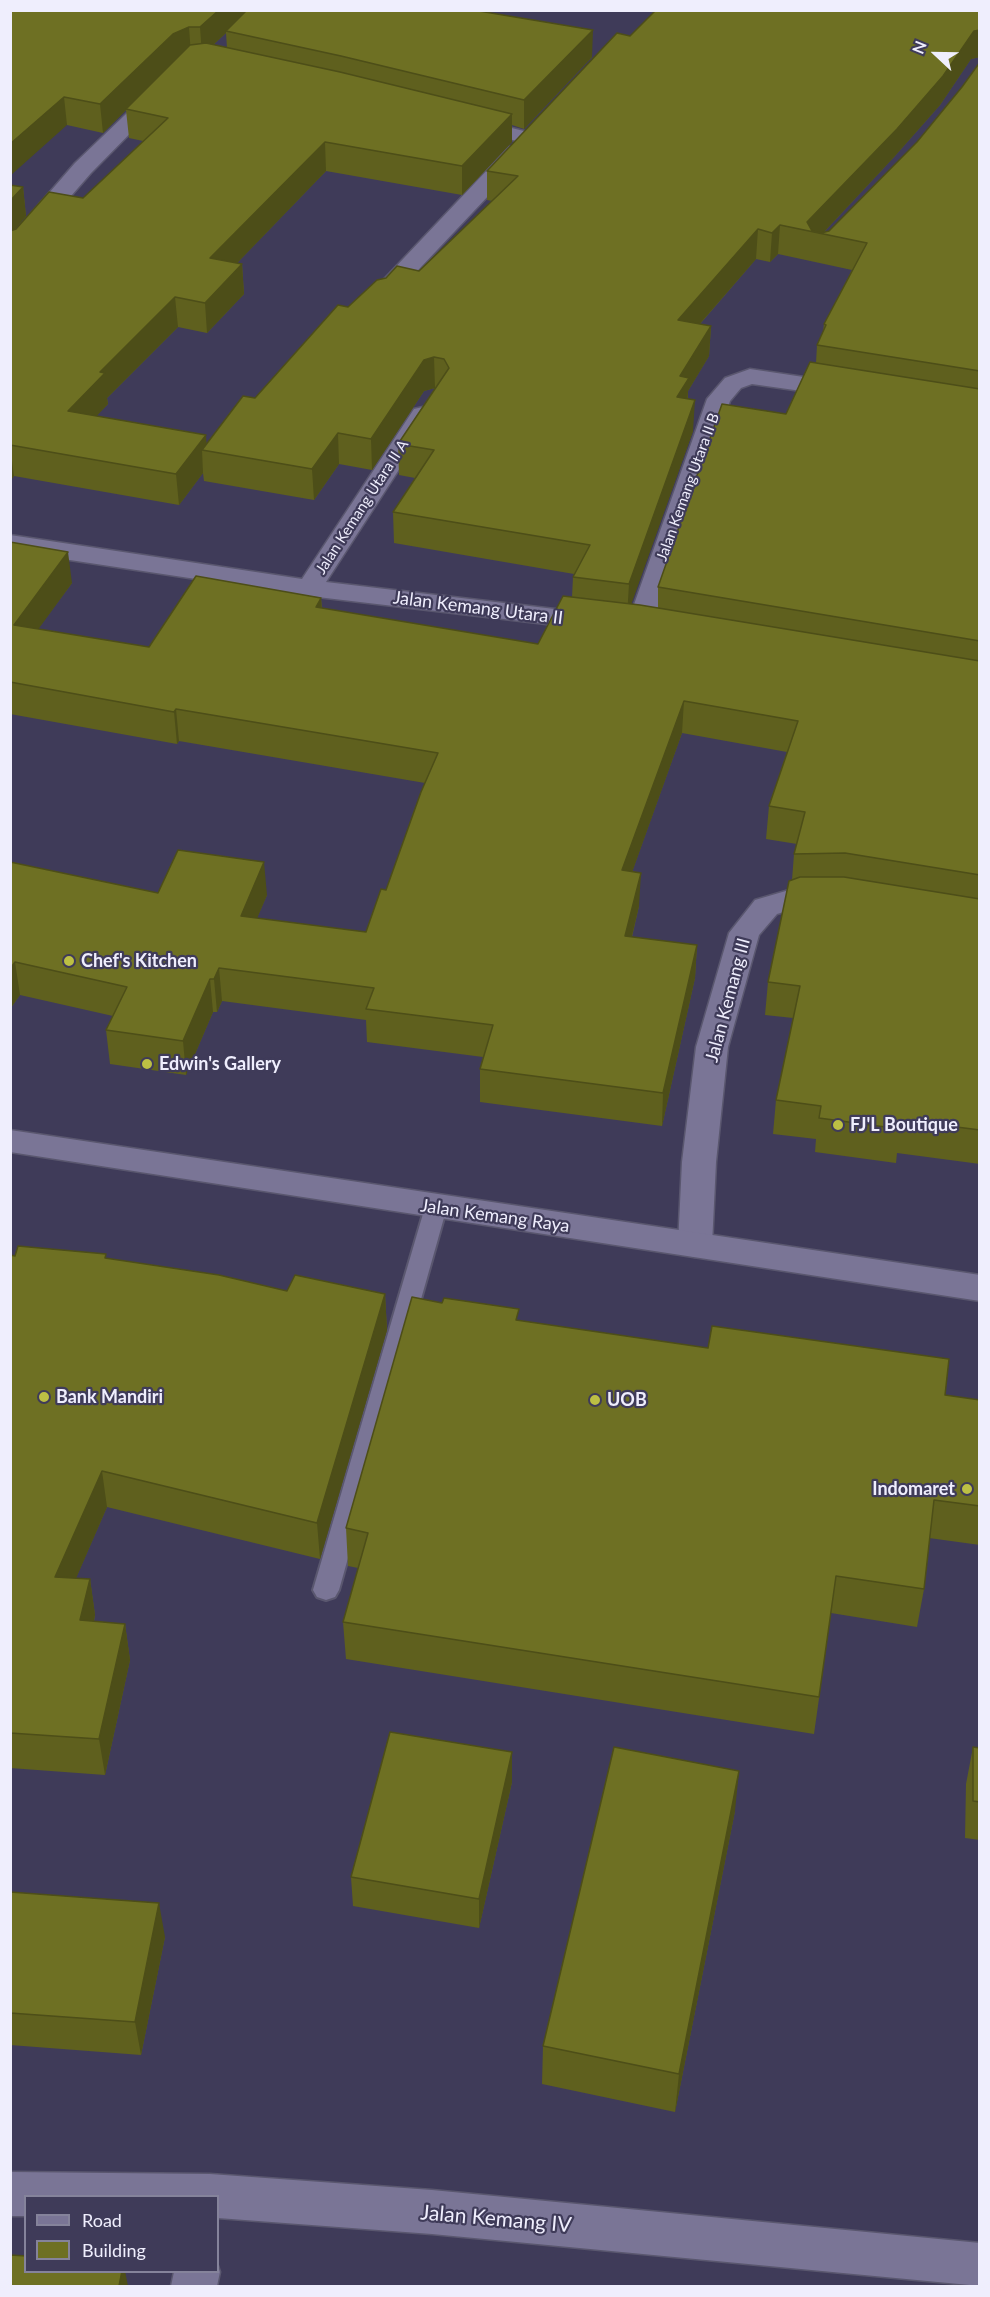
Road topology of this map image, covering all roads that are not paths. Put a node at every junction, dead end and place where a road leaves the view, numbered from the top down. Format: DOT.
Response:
graph roads {
  1 [pos="168,84"];
  2 [pos="452,119"];
  3 [pos="545,122"];
  4 [pos="529,138"];
  5 [pos="10,252"];
  6 [pos="376,301"];
  7 [pos="867,394"];
  8 [pos="435,397"];
  9 [pos="10,543"];
  10 [pos="309,588"];
  11 [pos="650,629"];
  12 [pos="862,901"];
  13 [pos="10,1141"];
  14 [pos="436,1207"];
  15 [pos="695,1245"];
  16 [pos="980,1288"];
  17 [pos="326,1590"];
  18 [pos="10,2194"];
  19 [pos="110,2195"];
  20 [pos="219,2197"];
  21 [pos="980,2265"];
  1 -- 5 [label="street"];
  2 -- 4 [label="street"];
  3 -- 4 [label="street"];
  4 -- 6 [label="street"];
  7 -- 11 [label="street, Jalan Kemang Utara II B"];
  8 -- 10 [label="street, Jalan Kemang Utara II A"];
  9 -- 10 [label="street, Jalan Kemang Utara II"];
  10 -- 11 [label="street, Jalan Kemang Utara II"];
  12 -- 15 [label="street, Jalan Kemang III"];
  13 -- 14 [label="street, Jalan Kemang Raya"];
  14 -- 15 [label="street, Jalan Kemang Raya"];
  14 -- 17 [label="lane"];
  15 -- 16 [label="street, Jalan Kemang Raya"];
  18 -- 19 [label="street, Jalan Kemang IV"];
  20 -- 21 [label="street, Jalan Kemang IV"];
}
